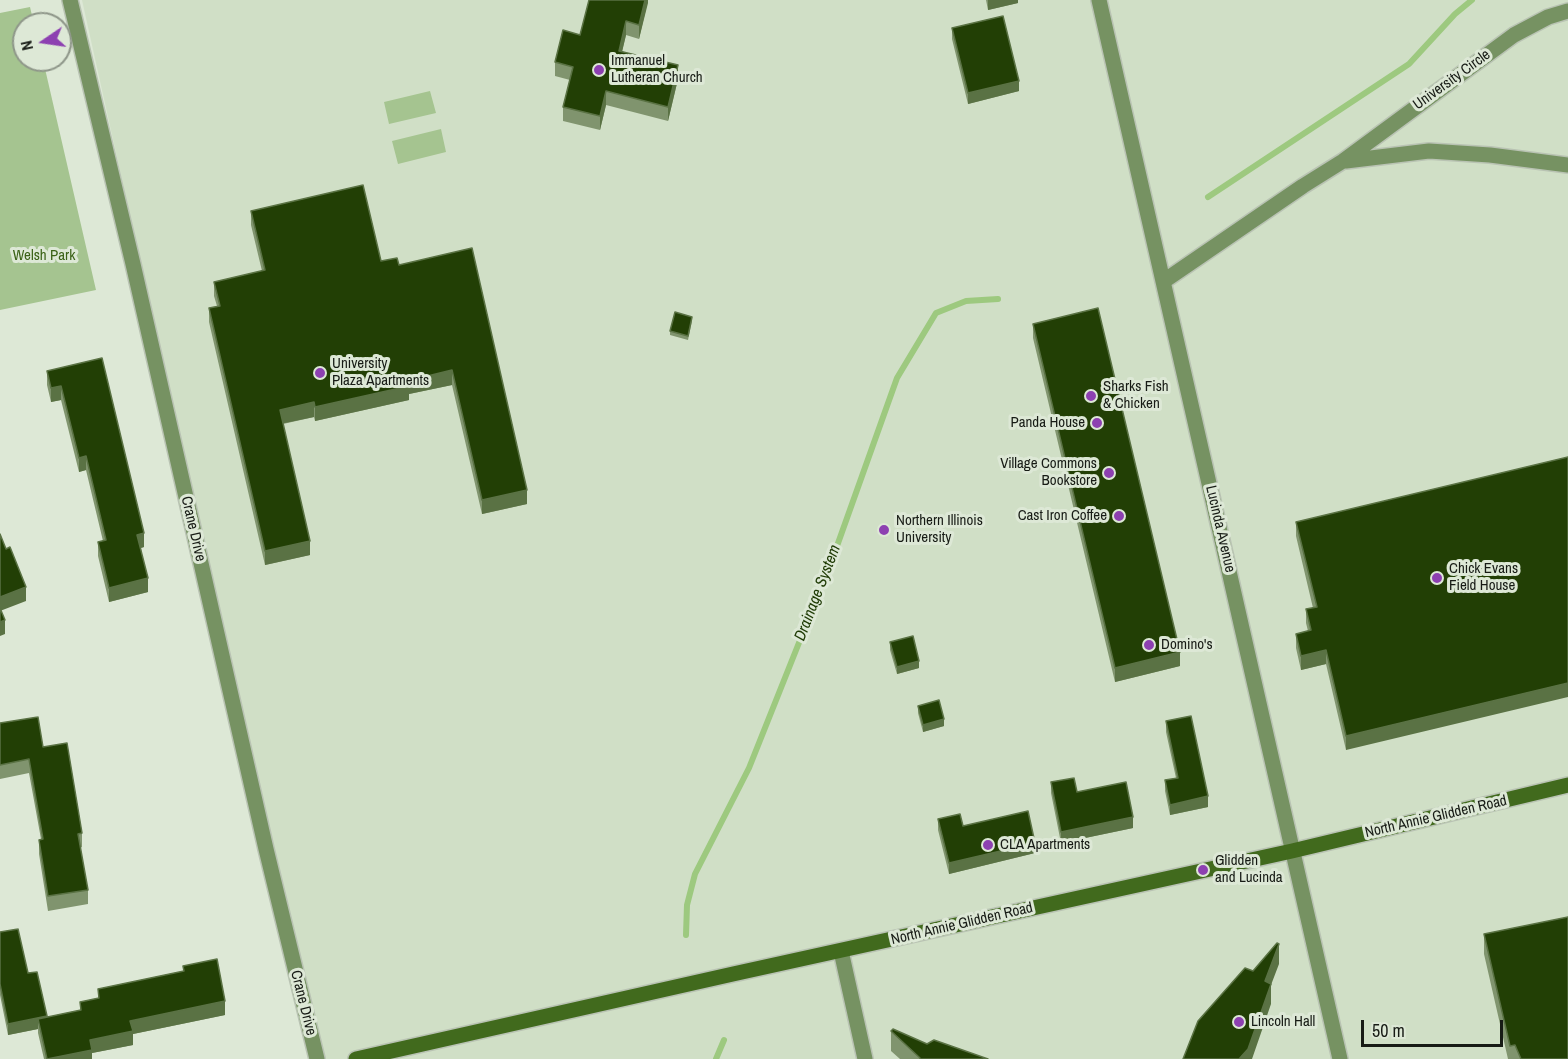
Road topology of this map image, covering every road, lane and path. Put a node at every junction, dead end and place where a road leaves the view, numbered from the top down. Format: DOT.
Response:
graph roads {
  1 [pos="70,0"];
  2 [pos="1099,0"];
  3 [pos="1568,11"];
  4 [pos="1343,162"];
  5 [pos="1568,165"];
  6 [pos="1164,281"];
  7 [pos="1568,785"];
  8 [pos="1292,851"];
  9 [pos="841,951"];
  10 [pos="317,1059"];
  11 [pos="356,1059"];
  12 [pos="865,1059"];
  13 [pos="1340,1059"];
  1 -- 10 [label="street, Crane Drive"];
  2 -- 6 [label="street, Lucinda Avenue"];
  3 -- 4 [label="street, University Circle"];
  4 -- 5 [label="street, University Circle"];
  4 -- 6 [label="street, University Circle"];
  6 -- 8 [label="street, Lucinda Avenue"];
  7 -- 8 [label="main road, North Annie Glidden Road"];
  8 -- 9 [label="main road, North Annie Glidden Road"];
  8 -- 13 [label="street, Lucinda Avenue"];
  9 -- 11 [label="main road, North Annie Glidden Road"];
  9 -- 12 [label="street"];
}
